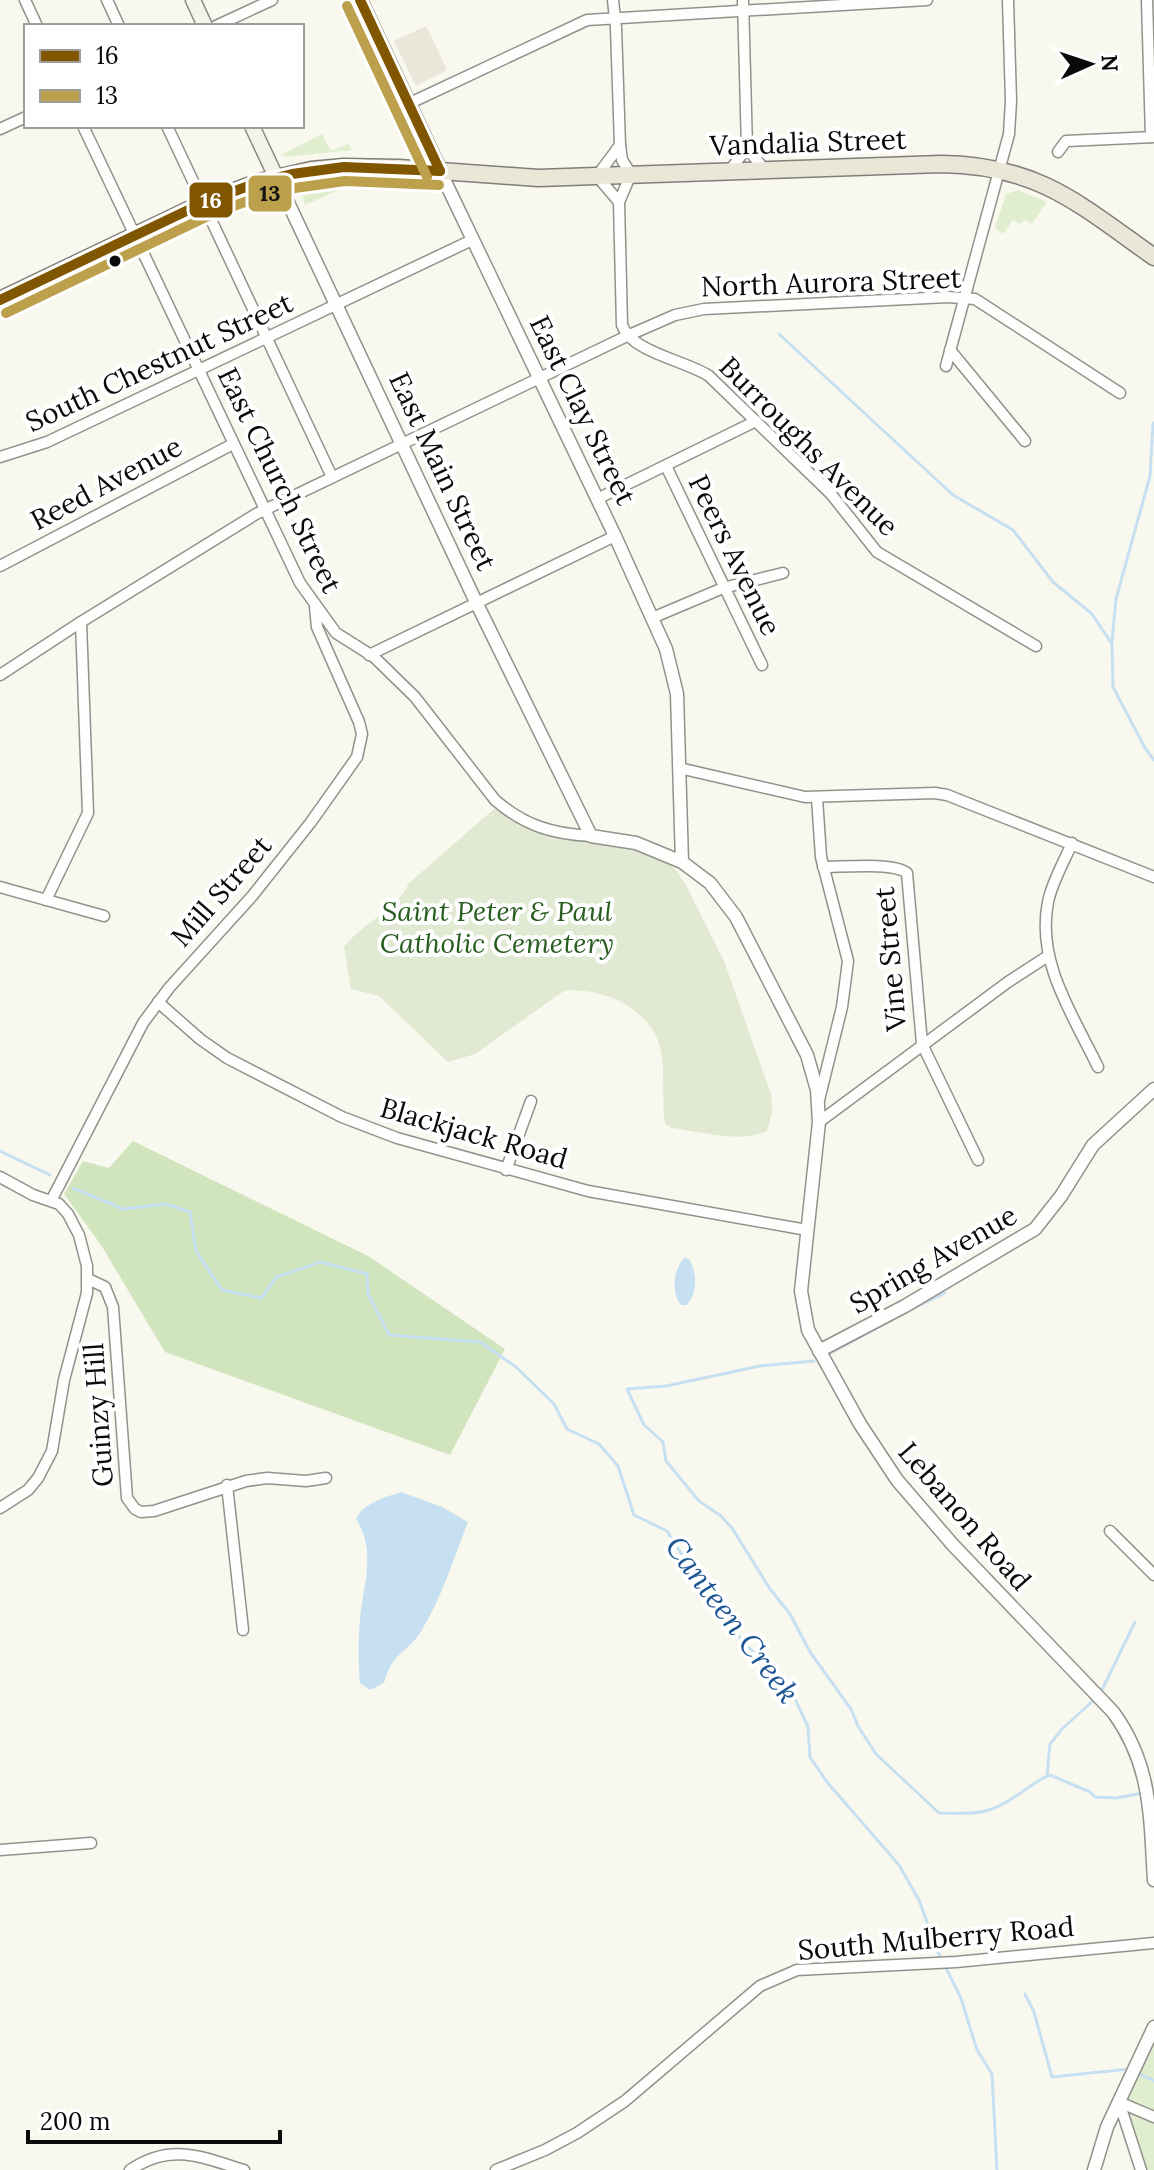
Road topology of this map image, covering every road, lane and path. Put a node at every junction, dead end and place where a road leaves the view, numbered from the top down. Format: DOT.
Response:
graph roads {
  1 [pos="25,0"];
  2 [pos="107,0"];
  3 [pos="193,0"];
  4 [pos="272,0"];
  5 [pos="360,0"];
  6 [pos="613,0"];
  7 [pos="927,0"];
  8 [pos="1008,0"];
  9 [pos="1147,0"];
  10 [pos="743,5"];
  11 [pos="613,17"];
  12 [pos="36,24"];
  13 [pos="118,24"];
  14 [pos="204,24"];
  15 [pos="220,24"];
  16 [pos="408,104"];
  17 [pos="24,118"];
  18 [pos="84,128"];
  19 [pos="168,128"];
  20 [pos="253,128"];
  21 [pos="0,129"];
  22 [pos="1153,137"];
  23 [pos="620,145"];
  24 [pos="747,148"];
  25 [pos="1058,152"];
  26 [pos="764,169"];
  27 [pos="730,170"];
  28 [pos="1001,170"];
  29 [pos="440,171"];
  30 [pos="631,174"];
  31 [pos="597,176"];
  32 [pos="276,177"];
  33 [pos="619,202"];
  34 [pos="203,203"];
  35 [pos="135,236"];
  36 [pos="472,240"];
  37 [pos="1154,257"];
  38 [pos="965,297"];
  39 [pos="0,300"];
  40 [pos="337,306"];
  41 [pos="627,336"];
  42 [pos="267,340"];
  43 [pos="950,350"];
  44 [pos="946,366"];
  45 [pos="199,371"];
  46 [pos="538,378"];
  47 [pos="1120,393"];
  48 [pos="756,421"];
  49 [pos="1025,441"];
  50 [pos="233,444"];
  51 [pos="402,444"];
  52 [pos="0,457"];
  53 [pos="666,466"];
  54 [pos="332,477"];
  55 [pos="597,499"];
  56 [pos="264,510"];
  57 [pos="615,536"];
  58 [pos="0,566"];
  59 [pos="783,573"];
  60 [pos="723,588"];
  61 [pos="476,602"];
  62 [pos="315,605"];
  63 [pos="652,618"];
  64 [pos="81,622"];
  65 [pos="1036,646"];
  66 [pos="369,655"];
  67 [pos="762,665"];
  68 [pos="0,675"];
  69 [pos="679,768"];
  70 [pos="817,798"];
  71 [pos="591,836"];
  72 [pos="1072,843"];
  73 [pos="682,862"];
  74 [pos="823,867"];
  75 [pos="1154,877"];
  76 [pos="0,887"];
  77 [pos="46,900"];
  78 [pos="104,916"];
  79 [pos="1048,956"];
  80 [pos="158,1002"];
  81 [pos="923,1046"];
  82 [pos="1098,1067"];
  83 [pos="1154,1089"];
  84 [pos="531,1101"];
  85 [pos="818,1102"];
  86 [pos="819,1122"];
  87 [pos="978,1160"];
  88 [pos="506,1170"];
  89 [pos="0,1177"];
  90 [pos="51,1201"];
  91 [pos="807,1230"];
  92 [pos="88,1279"];
  93 [pos="819,1351"];
  94 [pos="326,1478"];
  95 [pos="227,1485"];
  96 [pos="0,1508"];
  97 [pos="1110,1531"];
  98 [pos="1154,1575"];
  99 [pos="243,1630"];
  100 [pos="1152,1810"];
  101 [pos="91,1843"];
  102 [pos="0,1850"];
  103 [pos="1154,1880"];
  104 [pos="1154,1943"];
  105 [pos="1154,2027"];
  106 [pos="1119,2102"];
  107 [pos="1154,2117"];
  108 [pos="130,2170"];
  109 [pos="244,2170"];
  110 [pos="496,2170"];
  111 [pos="1094,2170"];
  112 [pos="1141,2170"];
  1 -- 12 [label="street"];
  2 -- 13 [label="street"];
  3 -- 14 [label="main road"];
  4 -- 15 [label="street"];
  5 -- 16 [label="main road, East Clay Street"];
  6 -- 11 [label="street"];
  7 -- 10 [label="street"];
  8 -- 28 [label="street"];
  9 -- 22 [label="street"];
  10 -- 11 [label="street"];
  10 -- 24 [label="street"];
  11 -- 16 [label="street"];
  11 -- 23 [label="street"];
  16 -- 29 [label="main road, East Clay Street"];
  17 -- 21 [label="street"];
  18 -- 35 [label="street, East Church Street"];
  19 -- 34 [label="street"];
  20 -- 32 [label="main road, East Main Street"];
  22 -- 25 [label="street"];
  23 -- 30 [label="street"];
  23 -- 31 [label="street"];
  24 -- 26 [label="street"];
  24 -- 27 [label="street"];
  26 -- 27 [label="main road, Vandalia Street"];
  26 -- 28 [label="main road, Vandalia Street"];
  27 -- 30 [label="main road, Vandalia Street"];
  28 -- 37 [label="main road, Vandalia Street"];
  28 -- 38 [label="street"];
  29 -- 31 [label="main road, Vandalia Street"];
  29 -- 32 [label="main road, Vandalia Street"];
  29 -- 36 [label="street, East Clay Street"];
  30 -- 31 [label="main road, Vandalia Street"];
  30 -- 33 [label="street"];
  31 -- 33 [label="street"];
  32 -- 34 [label="main road, Vandalia Street"];
  32 -- 40 [label="street, East Main Street"];
  33 -- 41 [label="street"];
  34 -- 35 [label="main road, Vandalia Street"];
  34 -- 42 [label="street"];
  35 -- 39 [label="main road, Vandalia Street"];
  35 -- 45 [label="street, East Church Street"];
  36 -- 40 [label="street, South Chestnut Street"];
  36 -- 46 [label="street, East Clay Street"];
  38 -- 41 [label="street, North Aurora Street"];
  38 -- 43 [label="street"];
  38 -- 47 [label="street, North Aurora Street"];
  40 -- 42 [label="street, South Chestnut Street"];
  40 -- 51 [label="street, East Main Street"];
  41 -- 46 [label="street, North Aurora Street"];
  41 -- 48 [label="street, Burroughs Avenue"];
  42 -- 45 [label="street, South Chestnut Street"];
  42 -- 54 [label="street"];
  43 -- 44 [label="street"];
  43 -- 49 [label="street"];
  45 -- 50 [label="street, East Church Street"];
  45 -- 52 [label="street, South Chestnut Street"];
  46 -- 51 [label="street, North Aurora Street"];
  46 -- 55 [label="street, East Clay Street"];
  48 -- 53 [label="street"];
  48 -- 65 [label="street, Burroughs Avenue"];
  50 -- 56 [label="street, East Church Street"];
  50 -- 58 [label="street, Reed Avenue"];
  51 -- 54 [label="street, North Aurora Street"];
  51 -- 61 [label="street, East Main Street"];
  53 -- 55 [label="street"];
  53 -- 60 [label="street, Peers Avenue"];
  54 -- 56 [label="street, North Aurora Street"];
  55 -- 57 [label="street, East Clay Street"];
  56 -- 62 [label="street, East Church Street"];
  56 -- 64 [label="street, North Aurora Street"];
  57 -- 61 [label="street"];
  57 -- 63 [label="street, East Clay Street"];
  59 -- 60 [label="street"];
  60 -- 63 [label="street"];
  60 -- 67 [label="street, Peers Avenue"];
  61 -- 66 [label="street"];
  61 -- 71 [label="street, East Main Street"];
  62 -- 66 [label="street, East Church Street"];
  62 -- 80 [label="street, Mill Street"];
  63 -- 69 [label="street, East Clay Street"];
  64 -- 68 [label="street, North Aurora Street"];
  64 -- 77 [label="street"];
  66 -- 71 [label="street, East Church Street"];
  69 -- 70 [label="street"];
  69 -- 73 [label="street, East Clay Street"];
  70 -- 72 [label="street"];
  70 -- 74 [label="street"];
  71 -- 73 [label="street, East Church Street"];
  72 -- 75 [label="street"];
  72 -- 79 [label="street"];
  73 -- 85 [label="street, Lebanon Road"];
  74 -- 81 [label="street, Vine Street"];
  74 -- 85 [label="street"];
  76 -- 77 [label="street"];
  77 -- 78 [label="street"];
  79 -- 81 [label="street"];
  79 -- 82 [label="street"];
  80 -- 88 [label="street, Blackjack Road"];
  80 -- 90 [label="street, Mill Street"];
  81 -- 86 [label="street"];
  81 -- 87 [label="street, Vine Street"];
  83 -- 93 [label="street, Spring Avenue"];
  84 -- 88 [label="street"];
  85 -- 86 [label="street, Lebanon Road"];
  86 -- 91 [label="street, Lebanon Road"];
  88 -- 91 [label="street, Blackjack Road"];
  89 -- 90 [label="street"];
  90 -- 92 [label="street"];
  91 -- 93 [label="street, Lebanon Road"];
  92 -- 95 [label="street, Guinzy Hill"];
  92 -- 96 [label="street"];
  93 -- 100 [label="street, Lebanon Road"];
  94 -- 95 [label="street, Guinzy Hill"];
  95 -- 99 [label="street"];
  97 -- 98 [label="street"];
  100 -- 103 [label="street, Lebanon Road"];
  101 -- 102 [label="street"];
  104 -- 110 [label="street, South Mulberry Road"];
  105 -- 106 [label="street"];
  106 -- 107 [label="street"];
  106 -- 111 [label="street"];
  106 -- 112 [label="street"];
  108 -- 109 [label="street"];
}
